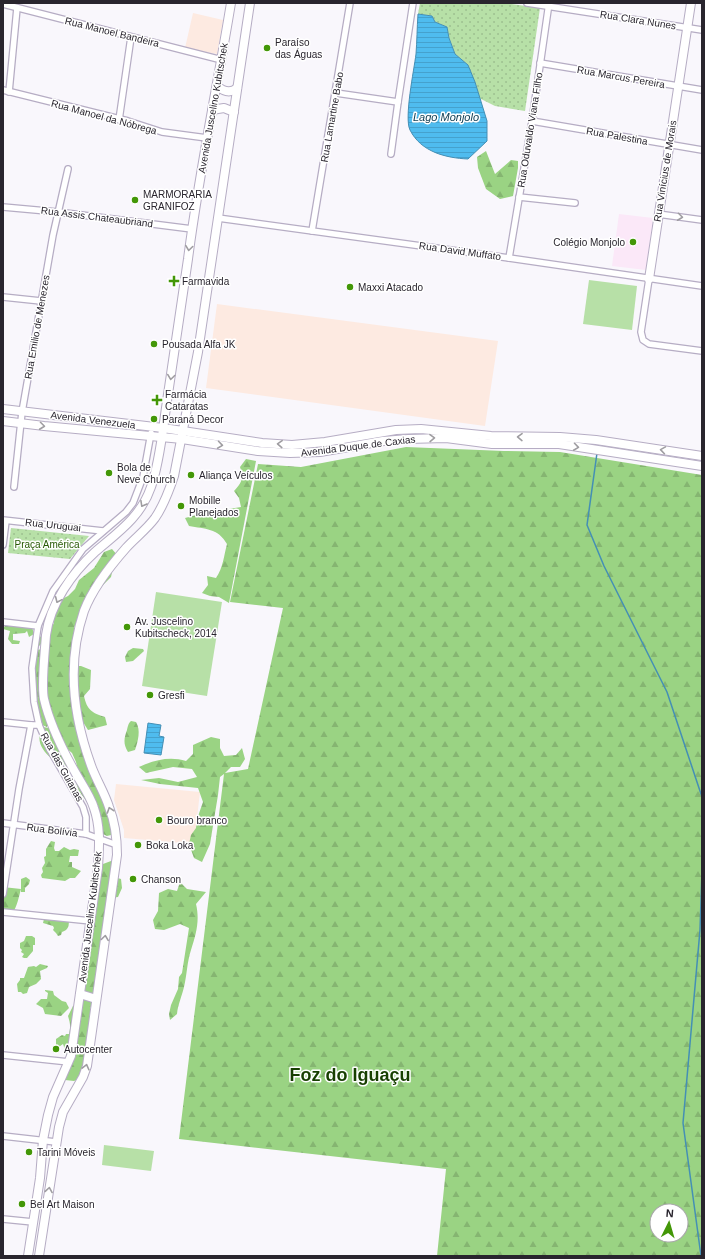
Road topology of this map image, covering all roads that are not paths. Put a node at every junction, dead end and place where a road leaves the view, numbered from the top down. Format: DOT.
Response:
graph roads {
  1 [pos="231,3"];
  2 [pos="250,3"];
  3 [pos="350,3"];
  4 [pos="413,3"];
  5 [pos="527,3"];
  6 [pos="691,3"];
  7 [pos="3,4"];
  8 [pos="549,5"];
  9 [pos="17,8"];
  10 [pos="688,28"];
  11 [pos="702,30"];
  12 [pos="131,37"];
  13 [pos="222,60"];
  14 [pos="540,63"];
  15 [pos="217,86"];
  16 [pos="679,86"];
  17 [pos="237,88"];
  18 [pos="702,90"];
  19 [pos="6,91"];
  20 [pos="336,93"];
  21 [pos="398,102"];
  22 [pos="212,110"];
  23 [pos="234,112"];
  24 [pos="119,120"];
  25 [pos="532,122"];
  26 [pos="207,138"];
  27 [pos="669,145"];
  28 [pos="702,150"];
  29 [pos="391,154"];
  30 [pos="68,169"];
  31 [pos="519,197"];
  32 [pos="575,202"];
  33 [pos="3,207"];
  34 [pos="58,212"];
  35 [pos="658,214"];
  36 [pos="218,218"];
  37 [pos="702,220"];
  38 [pos="192,229"];
  39 [pos="312,231"];
  40 [pos="509,258"];
  41 [pos="649,279"];
  42 [pos="702,286"];
  43 [pos="3,297"];
  44 [pos="42,301"];
  45 [pos="702,351"];
  46 [pos="3,409"];
  47 [pos="22,412"];
  48 [pos="3,421"];
  49 [pos="21,423"];
  50 [pos="152,427"];
  51 [pos="163,428"];
  52 [pos="182,435"];
  53 [pos="150,436"];
  54 [pos="161,438"];
  55 [pos="559,441"];
  56 [pos="702,456"];
  57 [pos="702,466"];
  58 [pos="14,487"];
  59 [pos="5,520"];
  60 [pos="103,531"];
  61 [pos="3,546"];
  62 [pos="3,622"];
  63 [pos="38,626"];
  64 [pos="3,722"];
  65 [pos="31,725"];
  66 [pos="39,725"];
  67 [pos="3,824"];
  68 [pos="13,825"];
  69 [pos="86,834"];
  70 [pos="100,838"];
  71 [pos="117,845"];
  72 [pos="3,894"];
  73 [pos="3,912"];
  74 [pos="90,921"];
  75 [pos="80,994"];
  76 [pos="96,999"];
  77 [pos="3,1055"];
  78 [pos="69,1062"];
  79 [pos="3,1136"];
  80 [pos="43,1140"];
  81 [pos="56,1142"];
  82 [pos="3,1219"];
  83 [pos="33,1222"];
  84 [pos="28,1256"];
  85 [pos="40,1256"];
  1 -- 13 [label="main road, Avenida Juscelino Kubitschek"];
  2 -- 17 [label="main road, Avenida Juscelino Kubitschek"];
  3 -- 20 [label="street, Rua Lamartine Babo"];
  4 -- 21 [label="street"];
  5 -- 8 [label="street, Rua Clara Nunes"];
  6 -- 10 [label="main road, Rua Vinícius de Morais"];
  7 -- 9 [label="street, Rua Manoel Bandeira"];
  8 -- 10 [label="street, Rua Clara Nunes"];
  8 -- 14 [label="street, Rua Oduvaldo Viana Filho"];
  9 -- 12 [label="street, Rua Manoel Bandeira"];
  9 -- 19 [label="street"];
  10 -- 11 [label="street, Rua Clara Nunes"];
  10 -- 16 [label="main road, Rua Vinícius de Morais"];
  12 -- 13 [label="street, Rua Manoel Bandeira"];
  12 -- 24 [label="street"];
  13 -- 15 [label="main road, Avenida Juscelino Kubitschek"];
  14 -- 16 [label="street, Rua Marcus Pereira"];
  14 -- 25 [label="street, Rua Oduvaldo Viana Filho"];
  15 -- 17 [label="main road"];
  15 -- 22 [label="main road, Avenida Juscelino Kubitschek"];
  16 -- 18 [label="street, Rua Marcus Pereira"];
  16 -- 27 [label="main road, Rua Vinícius de Morais"];
  17 -- 23 [label="main road, Avenida Juscelino Kubitschek"];
  19 -- 24 [label="street, Rua Manoel da Nóbrega"];
  20 -- 21 [label="street"];
  20 -- 39 [label="street, Rua Lamartine Babo"];
  21 -- 29 [label="street"];
  22 -- 23 [label="main road"];
  22 -- 26 [label="main road, Avenida Juscelino Kubitschek"];
  23 -- 36 [label="main road, Avenida Juscelino Kubitschek"];
  24 -- 26 [label="street, Rua Manoel da Nóbrega"];
  25 -- 27 [label="street, Rua Palestina"];
  25 -- 31 [label="street, Rua Oduvaldo Viana Filho"];
  26 -- 38 [label="main road, Avenida Juscelino Kubitschek"];
  27 -- 28 [label="street, Rua Palestina"];
  27 -- 35 [label="main road, Rua Vinícius de Morais"];
  30 -- 34 [label="street, Rua Emilio de Menezes"];
  31 -- 32 [label="street"];
  31 -- 40 [label="street, Rua Oduvaldo Viana Filho"];
  33 -- 34 [label="street, Rua Assis Chateaubriand"];
  34 -- 38 [label="street, Rua Assis Chateaubriand"];
  34 -- 44 [label="street, Rua Emilio de Menezes"];
  35 -- 37 [label="street, one-way"];
  35 -- 41 [label="main road, Rua Vinícius de Morais"];
  36 -- 39 [label="street, Rua David Muffato"];
  36 -- 52 [label="main road, Avenida Juscelino Kubitschek"];
  38 -- 51 [label="main road, Avenida Juscelino Kubitschek, one-way"];
  39 -- 40 [label="street, Rua David Muffato"];
  40 -- 41 [label="street, Rua David Muffato"];
  41 -- 42 [label="street, Rua David Muffato"];
  41 -- 45 [label="street, Rua Vinícius de Morais"];
  43 -- 44 [label="street"];
  44 -- 47 [label="street, Rua Emilio de Menezes"];
  46 -- 47 [label="main road, Avenida Venezuela"];
  47 -- 49 [label="street, Rua Emilio de Menezes"];
  47 -- 50 [label="main road, Avenida Venezuela"];
  48 -- 49 [label="main road, Avenida Venezuela"];
  49 -- 53 [label="main road, Avenida Venezuela, one-way"];
  49 -- 58 [label="street, Rua Emilio de Menezes"];
  50 -- 51 [label="main road, Avenida Venezuela"];
  50 -- 53 [label="street, Rua das Guianas"];
  51 -- 52 [label="main road, Avenida Venezuela"];
  51 -- 54 [label="main road, Avenida Juscelino Kubitschek"];
  52 -- 54 [label="main road, Avenida Venezuela"];
  52 -- 55 [label="main road, Avenida Duque de Caxias"];
  71 -- 52 [label="main road, Avenida Juscelino Kubitschek, one-way"];
  53 -- 54 [label="main road, Avenida Venezuela"];
  53 -- 60 [label="street, Rua das Guianas"];
  54 -- 70 [label="main road, Avenida Juscelino Kubitschek, one-way"];
  56 -- 55 [label="main road, Avenida Duque de Caxias, one-way"];
  55 -- 57 [label="main road, Avenida Duque de Caxias, one-way"];
  59 -- 60 [label="street, Rua Uruguai"];
  59 -- 61 [label="street"];
  60 -- 63 [label="street, Rua das Guianas"];
  62 -- 63 [label="street"];
  63 -- 66 [label="street, Rua das Guianas"];
  64 -- 65 [label="street"];
  65 -- 66 [label="street"];
  65 -- 68 [label="street"];
  66 -- 69 [label="street, Rua das Guianas"];
  67 -- 68 [label="street, Rua Bolívia"];
  68 -- 69 [label="street, Rua Bolívia"];
  68 -- 72 [label="street"];
  69 -- 70 [label="street, Rua Bolívia"];
  70 -- 71 [label="street, Rua Bolívia"];
  70 -- 74 [label="main road, Avenida Juscelino Kubitschek"];
  76 -- 71 [label="main road, Avenida Juscelino Kubitschek, one-way"];
  73 -- 74 [label="street"];
  74 -- 75 [label="main road, Avenida Juscelino Kubitschek"];
  75 -- 76 [label="main road"];
  75 -- 78 [label="main road, Avenida Juscelino Kubitschek"];
  81 -- 76 [label="main road, Avenida Juscelino Kubitschek, one-way"];
  77 -- 78 [label="street"];
  78 -- 80 [label="main road, Avenida Juscelino Kubitschek"];
  79 -- 80 [label="street"];
  80 -- 81 [label="street"];
  80 -- 83 [label="main road, Avenida Juscelino Kubitschek"];
  85 -- 81 [label="main road, Avenida Juscelino Kubitschek, one-way"];
  82 -- 83 [label="street"];
  83 -- 84 [label="main road, Avenida Juscelino Kubitschek"];
}
